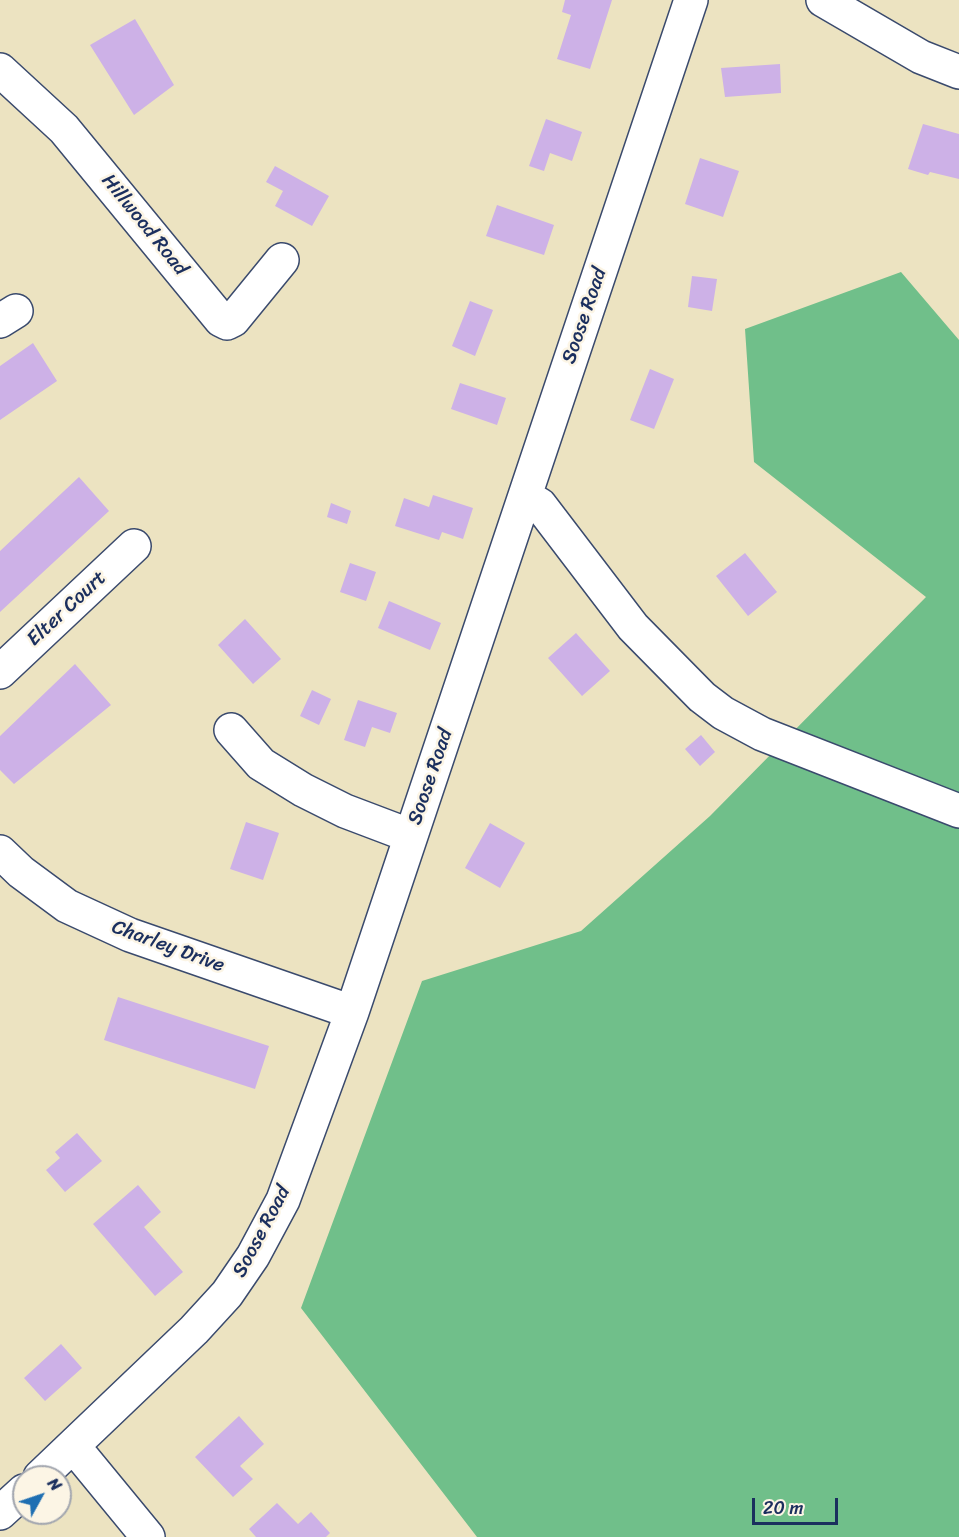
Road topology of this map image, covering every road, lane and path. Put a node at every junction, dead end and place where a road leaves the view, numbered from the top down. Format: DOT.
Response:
graph roads {
  1 [pos="691,0"];
  2 [pos="823,0"];
  3 [pos="0,70"];
  4 [pos="959,72"];
  5 [pos="282,260"];
  6 [pos="525,496"];
  7 [pos="134,546"];
  8 [pos="0,672"];
  9 [pos="231,730"];
  10 [pos="959,811"];
  11 [pos="411,836"];
  12 [pos="0,852"];
  13 [pos="352,1012"];
  14 [pos="74,1447"];
  15 [pos="54,1465"];
  16 [pos="12,1502"];
  17 [pos="0,1513"];
  18 [pos="148,1537"];
  1 -- 6 [label="street, Soose Road"];
  2 -- 4 [label="street"];
  3 -- 5 [label="street, Hillwood Road"];
  6 -- 10 [label="street"];
  6 -- 11 [label="street, Soose Road"];
  7 -- 8 [label="street, Elter Court"];
  9 -- 11 [label="street"];
  11 -- 13 [label="street, Soose Road"];
  12 -- 13 [label="street, Charley Drive"];
  13 -- 14 [label="street, Soose Road"];
  14 -- 15 [label="street, Soose Road"];
  14 -- 18 [label="street"];
  16 -- 17 [label="street"];
}
